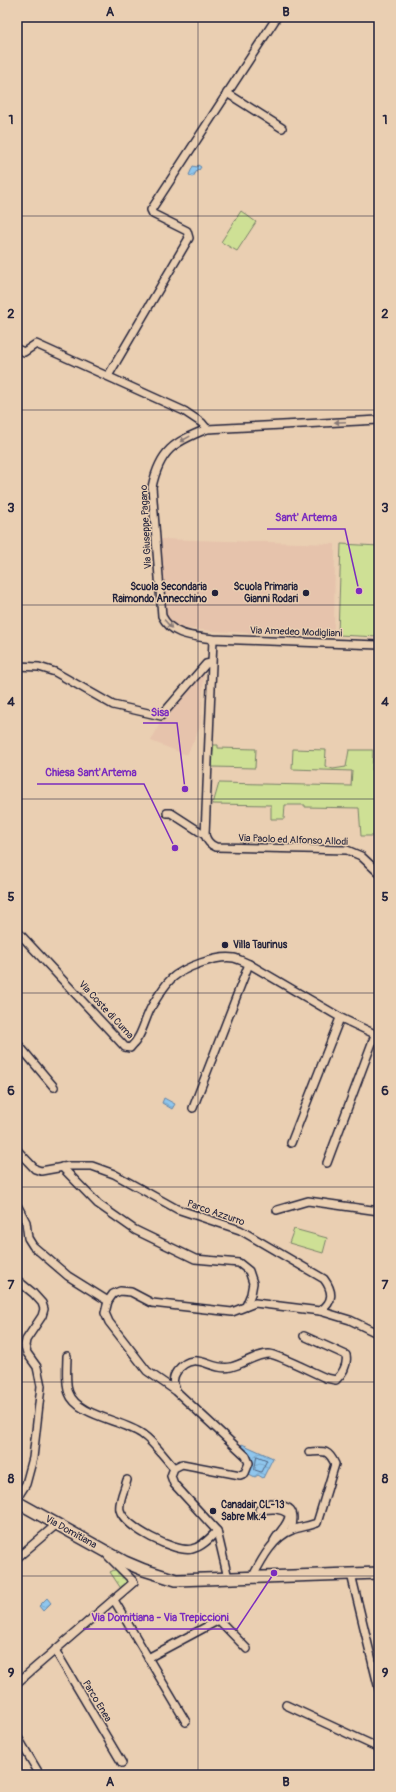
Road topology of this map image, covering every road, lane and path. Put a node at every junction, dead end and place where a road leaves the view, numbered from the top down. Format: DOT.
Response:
graph roads {
  1 [pos="277,17"];
  2 [pos="227,93"];
  3 [pos="282,128"];
  4 [pos="17,349"];
  5 [pos="108,376"];
  6 [pos="379,420"];
  7 [pos="207,429"];
  8 [pos="213,639"];
  9 [pos="379,645"];
  10 [pos="211,663"];
  11 [pos="17,666"];
  12 [pos="167,813"];
  13 [pos="205,835"];
  14 [pos="379,873"];
  15 [pos="17,930"];
  16 [pos="249,964"];
  17 [pos="340,1018"];
  18 [pos="377,1036"];
  19 [pos="17,1042"];
  20 [pos="54,1086"];
  21 [pos="193,1108"];
  22 [pos="291,1142"];
  23 [pos="17,1150"];
  24 [pos="327,1163"];
  25 [pos="62,1167"];
  26 [pos="17,1205"];
  27 [pos="277,1210"];
  28 [pos="379,1211"];
  29 [pos="17,1280"];
  30 [pos="108,1302"];
  31 [pos="246,1306"];
  32 [pos="320,1310"];
  33 [pos="379,1334"];
  34 [pos="304,1336"];
  35 [pos="67,1356"];
  36 [pos="176,1391"];
  37 [pos="309,1452"];
  38 [pos="174,1468"];
  39 [pos="127,1480"];
  40 [pos="17,1498"];
  41 [pos="17,1502"];
  42 [pos="270,1502"];
  43 [pos="259,1510"];
  44 [pos="57,1524"];
  45 [pos="291,1530"];
  46 [pos="217,1531"];
  47 [pos="273,1546"];
  48 [pos="99,1548"];
  49 [pos="17,1558"];
  50 [pos="379,1573"];
  51 [pos="351,1574"];
  52 [pos="228,1578"];
  53 [pos="252,1578"];
  54 [pos="114,1600"];
  55 [pos="247,1649"];
  56 [pos="55,1650"];
  57 [pos="148,1658"];
  58 [pos="376,1666"];
  59 [pos="17,1683"];
  60 [pos="379,1689"];
  61 [pos="286,1705"];
  62 [pos="186,1722"];
  63 [pos="17,1736"];
  64 [pos="379,1748"];
  65 [pos="122,1763"];
  66 [pos="40,1775"];
  1 -- 2 [label="street"];
  2 -- 3 [label="street"];
  2 -- 5 [label="street"];
  4 -- 5 [label="street"];
  5 -- 7 [label="street"];
  6 -- 7 [label="street, Via Giuseppe Pagano, one-way"];
  7 -- 8 [label="street, Via Giuseppe Pagano, one-way"];
  8 -- 9 [label="street, Via Amedeo Modigliani"];
  8 -- 10 [label="street"];
  10 -- 11 [label="street"];
  10 -- 13 [label="street"];
  12 -- 13 [label="street, Via Paolo ed Alfonso Allodi"];
  13 -- 14 [label="street, Via Paolo ed Alfonso Allodi"];
  15 -- 16 [label="street, Via Coste di Cuma"];
  16 -- 17 [label="street, Via Coste di Cuma"];
  16 -- 21 [label="street"];
  17 -- 18 [label="street, Via Coste di Cuma"];
  17 -- 22 [label="street"];
  18 -- 24 [label="street"];
  19 -- 20 [label="street"];
  23 -- 25 [label="street, Parco Azzurro"];
  25 -- 31 [label="street"];
  25 -- 32 [label="street, Parco Azzurro"];
  26 -- 30 [label="street"];
  27 -- 28 [label="street"];
  29 -- 40 [label="street"];
  30 -- 31 [label="street"];
  30 -- 36 [label="street"];
  31 -- 32 [label="street"];
  32 -- 33 [label="street"];
  34 -- 36 [label="street"];
  35 -- 38 [label="street"];
  36 -- 38 [label="street"];
  37 -- 45 [label="street"];
  38 -- 46 [label="street"];
  39 -- 46 [label="street"];
  41 -- 44 [label="main road, Via Domitiana"];
  42 -- 45 [label="street"];
  43 -- 47 [label="street"];
  44 -- 48 [label="main road, Via Domitiana"];
  44 -- 49 [label="street"];
  45 -- 47 [label="street"];
  46 -- 52 [label="street"];
  47 -- 53 [label="street"];
  48 -- 52 [label="main road, Via Domitiana"];
  48 -- 54 [label="street"];
  50 -- 51 [label="main road, Via Domitiana"];
  51 -- 53 [label="main road, Via Domitiana"];
  51 -- 58 [label="street"];
  52 -- 53 [label="main road, Via Domitiana"];
  54 -- 56 [label="street"];
  54 -- 57 [label="street"];
  55 -- 57 [label="street"];
  56 -- 59 [label="street"];
  56 -- 65 [label="street, Parco Enea"];
  57 -- 62 [label="street"];
  58 -- 60 [label="street"];
  61 -- 64 [label="street"];
  63 -- 66 [label="street"];
}
